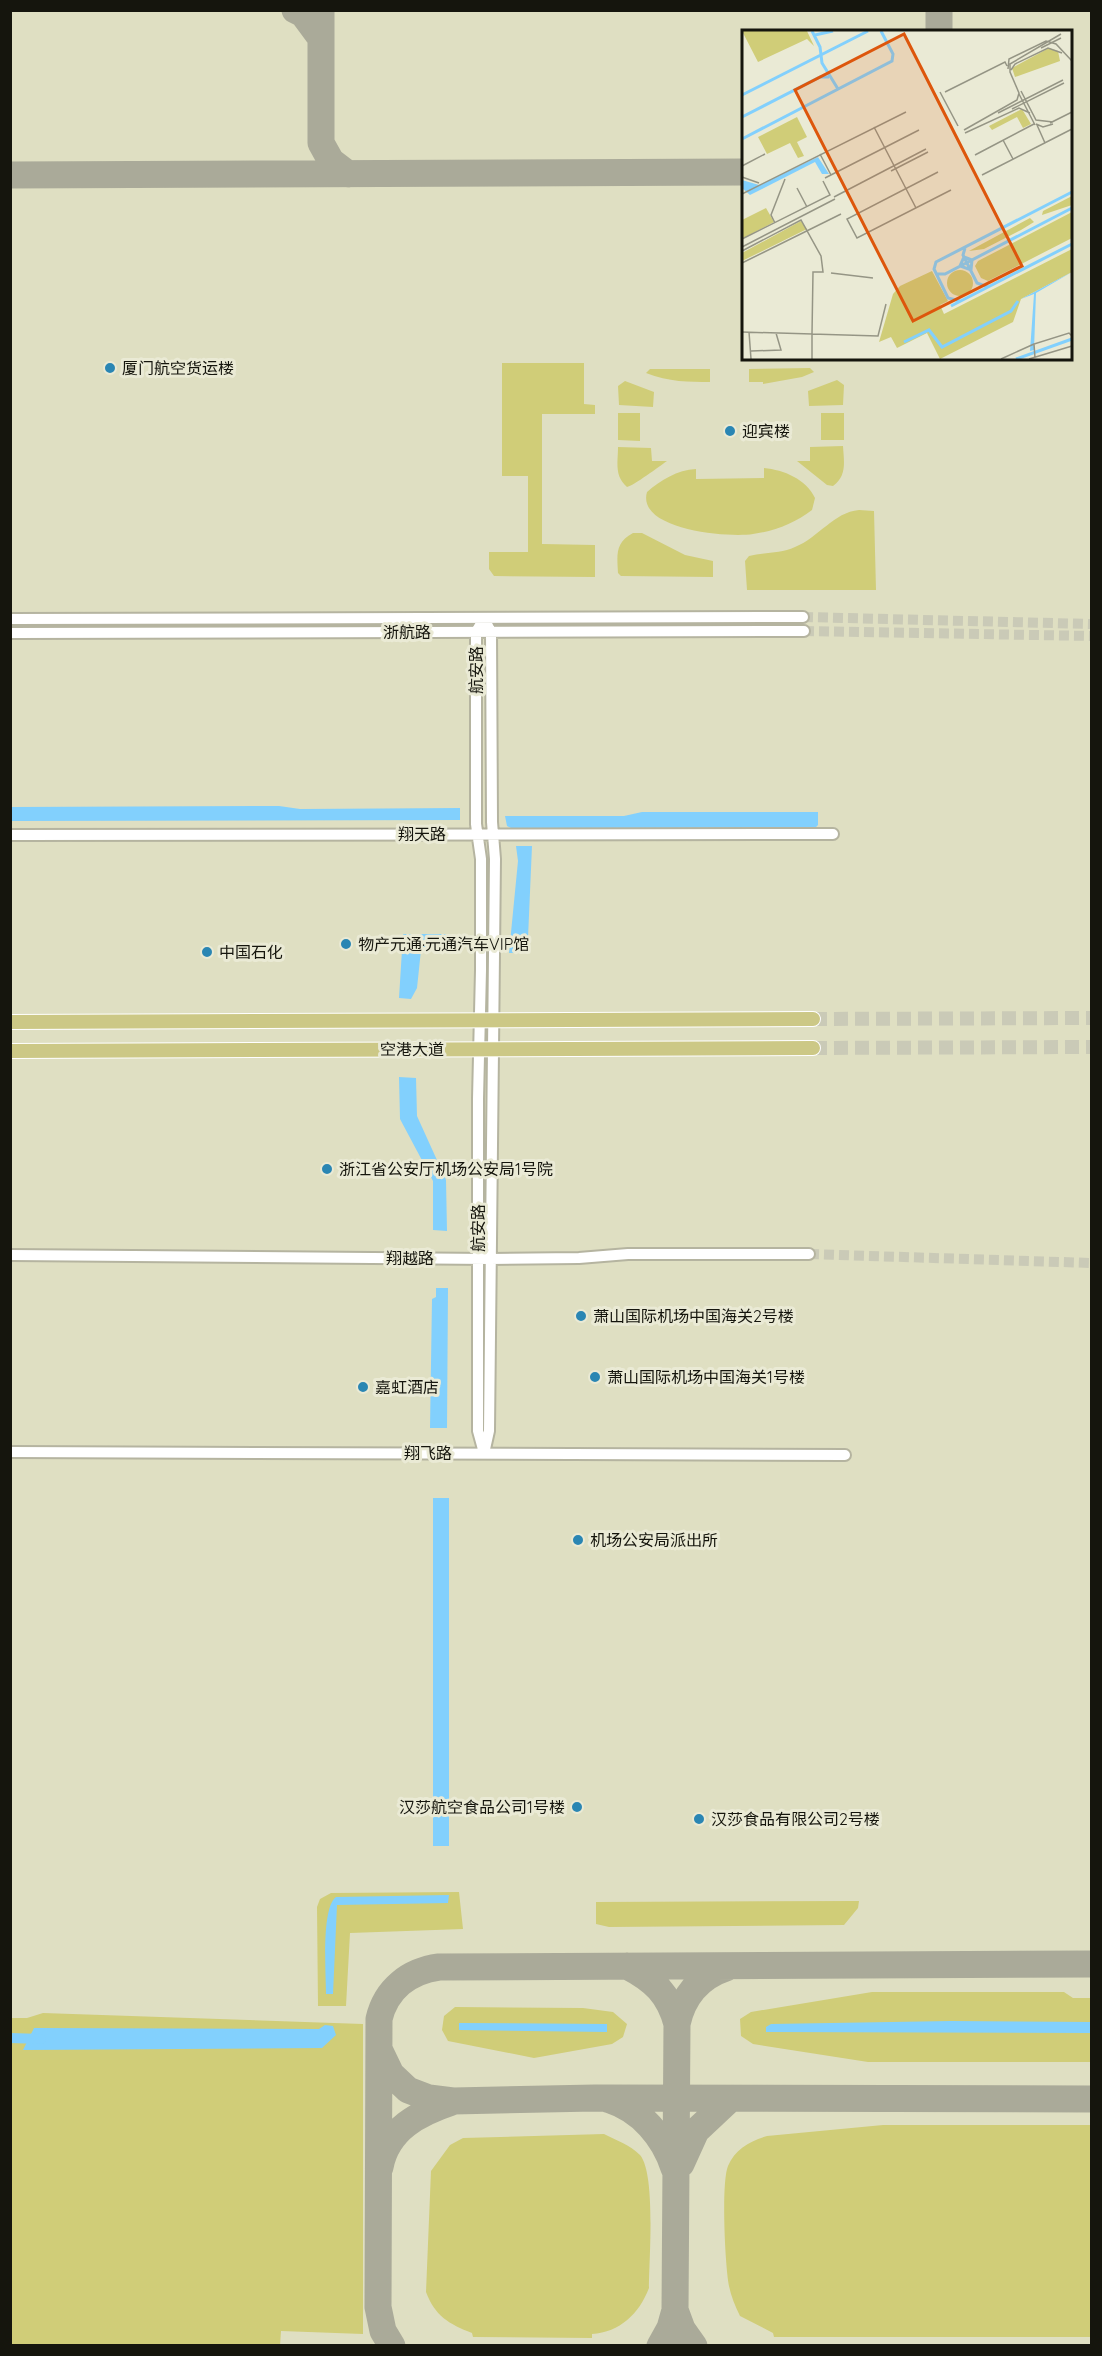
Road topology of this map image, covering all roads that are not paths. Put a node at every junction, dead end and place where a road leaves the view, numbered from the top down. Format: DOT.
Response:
graph roads {
  1 [pos="803,617"];
  2 [pos="484,618"];
  3 [pos="10,619"];
  4 [pos="476,632"];
  5 [pos="491,632"];
  6 [pos="804,632"];
  7 [pos="10,633"];
  8 [pos="477,834"];
  9 [pos="494,834"];
  10 [pos="833,834"];
  11 [pos="10,835"];
  12 [pos="813,1019"];
  13 [pos="487,1021"];
  14 [pos="10,1022"];
  15 [pos="813,1048"];
  16 [pos="486,1049"];
  17 [pos="10,1051"];
  18 [pos="808,1254"];
  19 [pos="10,1256"];
  20 [pos="478,1259"];
  21 [pos="490,1259"];
  22 [pos="10,1452"];
  23 [pos="484,1453"];
  24 [pos="845,1455"];
  1 -- 2 [label="street, 浙航路"];
  2 -- 3 [label="street, 浙航路"];
  2 -- 4 [label="street, 航安路"];
  2 -- 5 [label="street, 航安路"];
  4 -- 5 [label="street, 浙航路"];
  4 -- 7 [label="street, 浙航路"];
  4 -- 8 [label="street, 航安路"];
  5 -- 6 [label="street, 浙航路"];
  5 -- 9 [label="street, 航安路"];
  8 -- 9 [label="street, 翔天路"];
  8 -- 11 [label="street, 翔天路"];
  8 -- 13 [label="street, 航安路"];
  9 -- 10 [label="street, 翔天路"];
  9 -- 13 [label="street, 航安路"];
  12 -- 13 [label="main road, 空港大道"];
  13 -- 14 [label="main road, 空港大道"];
  13 -- 16 [label="street, 航安路"];
  15 -- 16 [label="main road, 空港大道"];
  16 -- 17 [label="main road, 空港大道"];
  16 -- 20 [label="street, 航安路"];
  16 -- 21 [label="street, 航安路"];
  18 -- 21 [label="street, 翔越路"];
  19 -- 20 [label="street, 翔越路"];
  20 -- 21 [label="street, 翔越路"];
  20 -- 23 [label="street, 航安路"];
  21 -- 23 [label="street, 航安路"];
  22 -- 23 [label="street, 翔飞路"];
  23 -- 24 [label="street, 翔飞路"];
}
